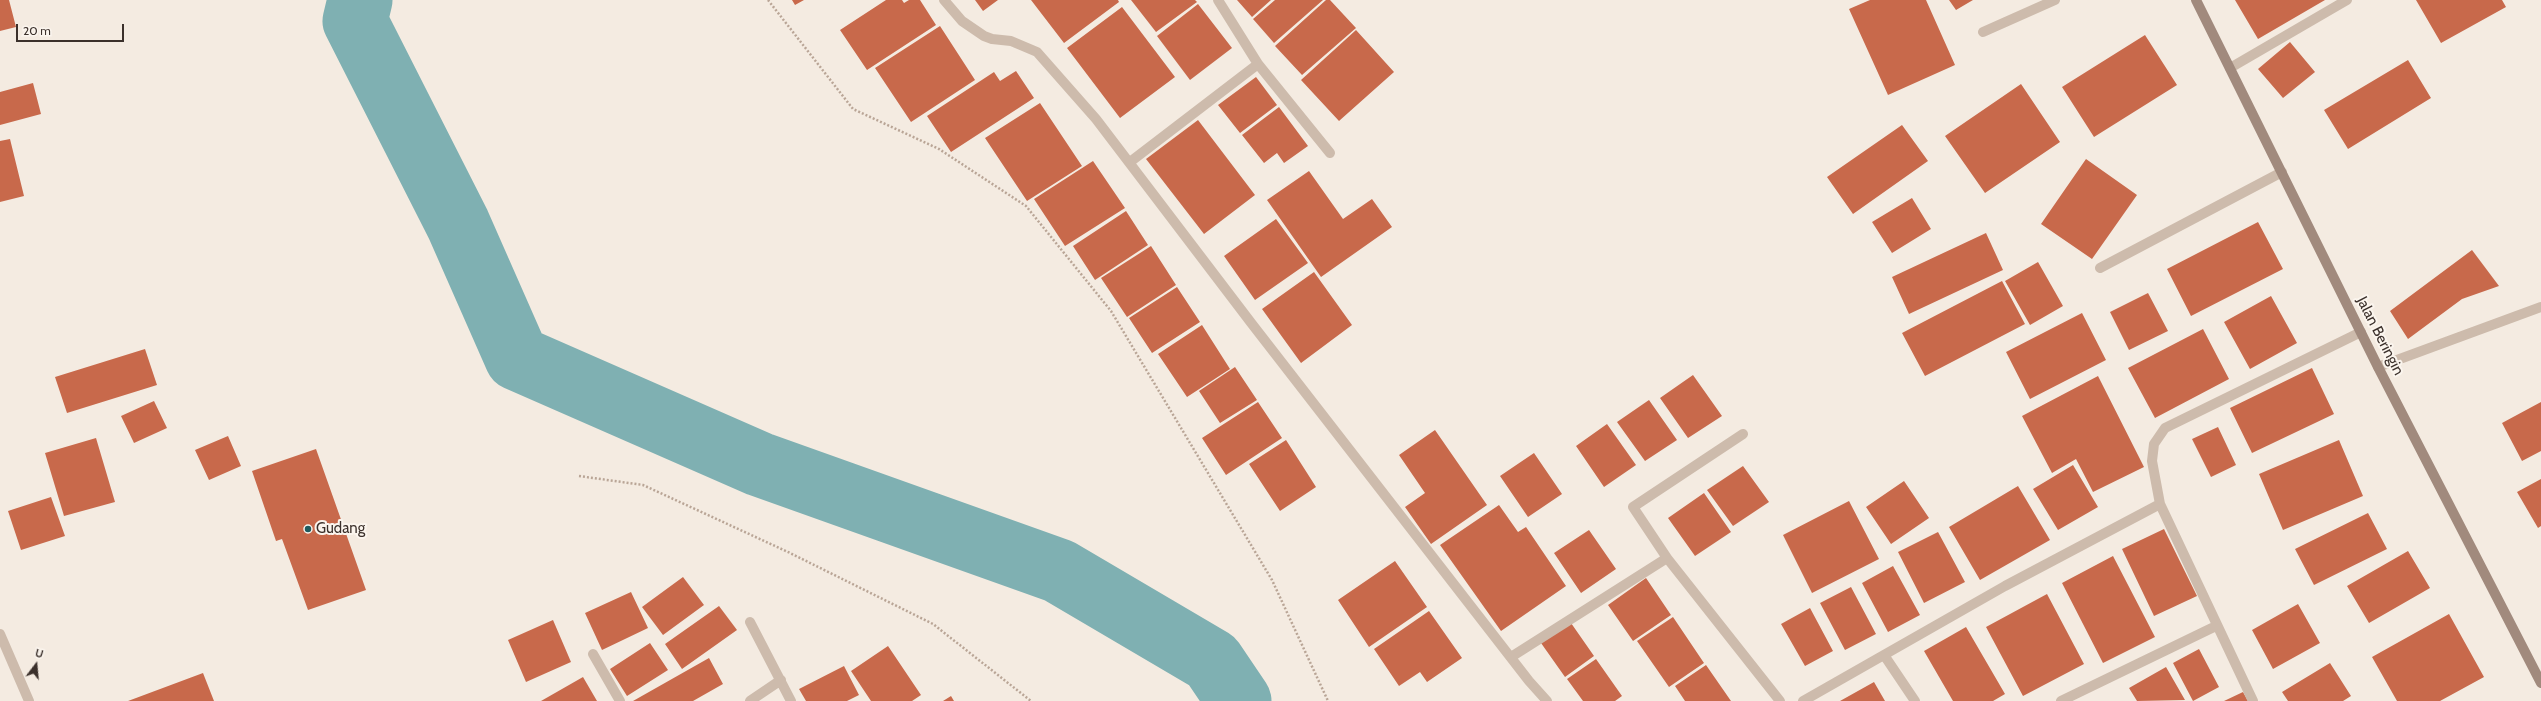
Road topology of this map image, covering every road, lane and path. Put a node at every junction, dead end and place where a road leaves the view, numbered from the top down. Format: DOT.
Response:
graph roads {
  1 [pos="768,0"];
  2 [pos="944,0"];
  3 [pos="1218,0"];
  4 [pos="2055,0"];
  5 [pos="2196,0"];
  6 [pos="2347,0"];
  7 [pos="1982,32"];
  8 [pos="1258,64"];
  9 [pos="2230,68"];
  10 [pos="1330,153"];
  11 [pos="1130,162"];
  12 [pos="2282,172"];
  13 [pos="2100,268"];
  14 [pos="2541,307"];
  15 [pos="2361,332"];
  16 [pos="2378,367"];
  17 [pos="1743,434"];
  18 [pos="579,476"];
  19 [pos="2160,504"];
  20 [pos="1667,558"];
  21 [pos="750,622"];
  22 [pos="2216,626"];
  23 [pos="0,634"];
  24 [pos="593,654"];
  25 [pos="1884,655"];
  26 [pos="1511,657"];
  27 [pos="780,680"];
  28 [pos="2541,683"];
  29 [pos="29,701"];
  30 [pos="620,701"];
  31 [pos="750,701"];
  32 [pos="791,701"];
  33 [pos="1031,701"];
  34 [pos="1328,701"];
  35 [pos="1547,701"];
  36 [pos="1780,701"];
  37 [pos="1803,701"];
  38 [pos="1915,701"];
  39 [pos="2061,701"];
  40 [pos="2253,701"];
  1 -- 34 [label="path"];
  2 -- 11 [label="street"];
  3 -- 8 [label="street"];
  4 -- 7 [label="street"];
  5 -- 9 [label="street, Jalan Beringin"];
  6 -- 9 [label="street"];
  8 -- 10 [label="street"];
  8 -- 11 [label="street"];
  9 -- 12 [label="street, Jalan Beringin"];
  11 -- 26 [label="street"];
  12 -- 13 [label="street"];
  12 -- 15 [label="street, Jalan Beringin"];
  14 -- 16 [label="street"];
  15 -- 16 [label="street, Jalan Beringin"];
  15 -- 19 [label="street"];
  16 -- 28 [label="street, Jalan Beringin"];
  17 -- 20 [label="street"];
  18 -- 33 [label="path"];
  19 -- 22 [label="street"];
  19 -- 25 [label="street"];
  20 -- 26 [label="street"];
  20 -- 36 [label="street"];
  21 -- 27 [label="street"];
  22 -- 39 [label="street"];
  22 -- 40 [label="street"];
  23 -- 29 [label="street"];
  24 -- 30 [label="street"];
  25 -- 37 [label="street"];
  25 -- 38 [label="street"];
  26 -- 35 [label="street"];
  27 -- 31 [label="street"];
  27 -- 32 [label="street"];
}
